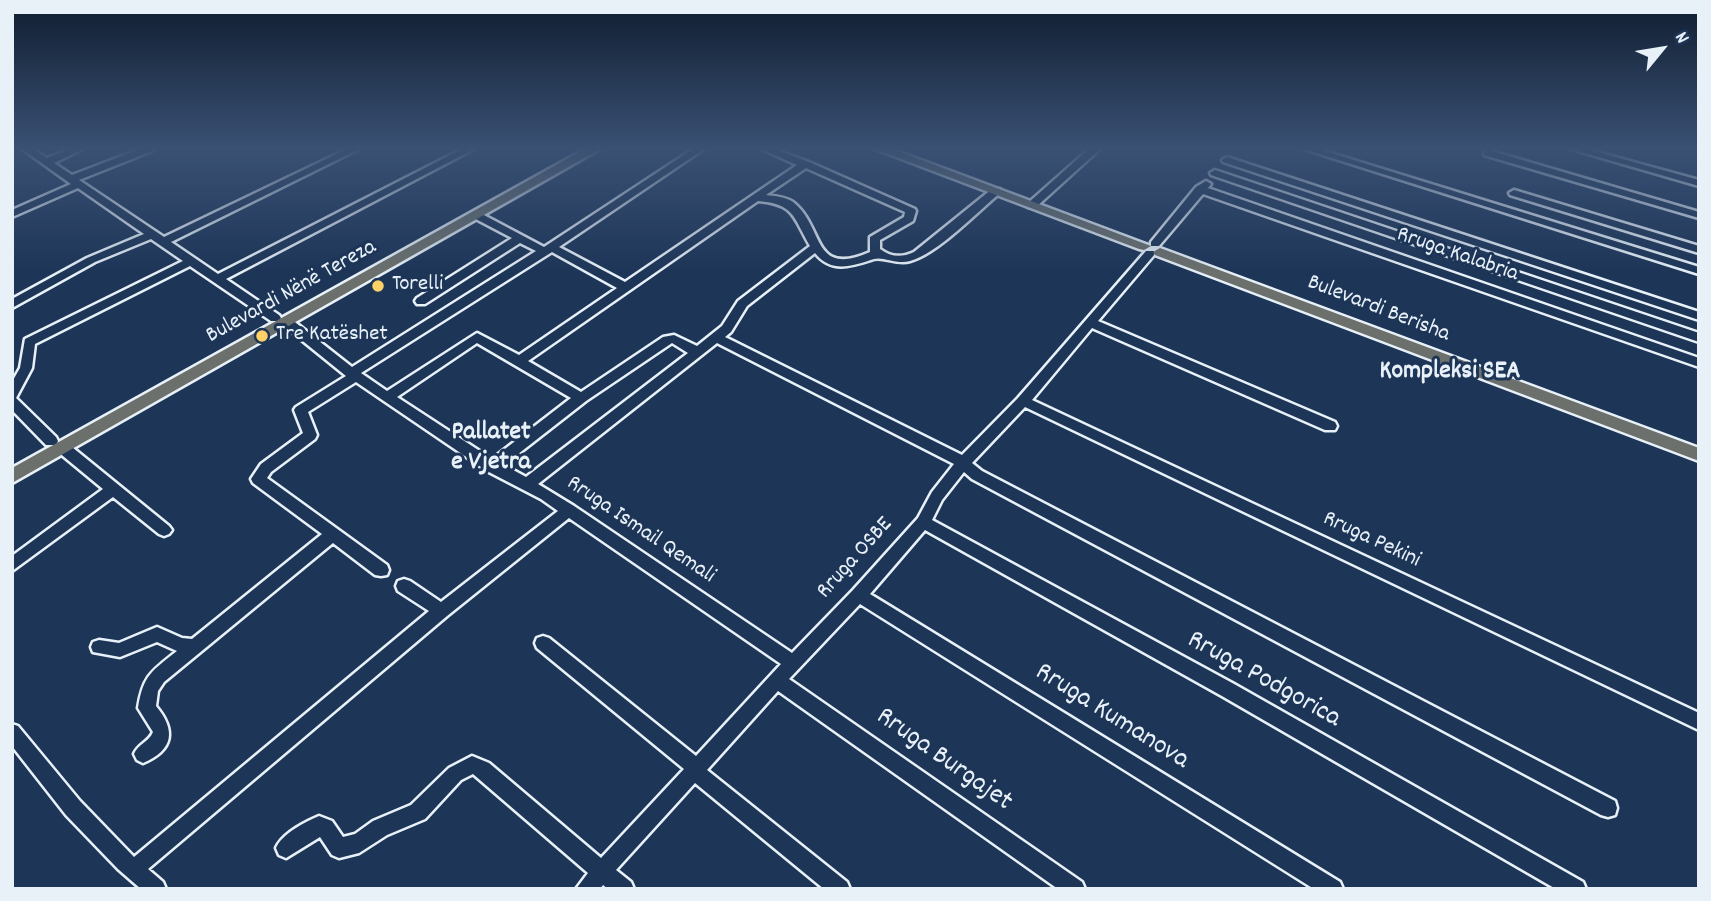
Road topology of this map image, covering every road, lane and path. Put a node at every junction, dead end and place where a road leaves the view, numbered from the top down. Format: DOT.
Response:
graph roads {
  1 [pos="57,191"];
  2 [pos="88,191"];
  3 [pos="268,191"];
  4 [pos="387,191"];
  5 [pos="505,191"];
  6 [pos="519,191"];
  7 [pos="635,191"];
  8 [pos="767,191"];
  9 [pos="866,191"];
  10 [pos="996,191"];
  11 [pos="1048,191"];
  12 [pos="1198,191"];
  13 [pos="1206,191"];
  14 [pos="1268,191"];
  15 [pos="1321,191"];
  16 [pos="1443,191"];
  17 [pos="1617,191"];
  18 [pos="1514,193"];
  19 [pos="757,198"];
  20 [pos="1032,205"];
  21 [pos="12,214"];
  22 [pos="476,215"];
  23 [pos="1699,215"];
  24 [pos="152,234"];
  25 [pos="520,238"];
  26 [pos="163,242"];
  27 [pos="816,247"];
  28 [pos="547,249"];
  29 [pos="1152,249"];
  30 [pos="1699,250"];
  31 [pos="883,256"];
  32 [pos="191,261"];
  33 [pos="1699,271"];
  34 [pos="217,279"];
  35 [pos="625,287"];
  36 [pos="14,301"];
  37 [pos="421,301"];
  38 [pos="1699,316"];
  39 [pos="281,320"];
  40 [pos="1089,322"];
  41 [pos="715,337"];
  42 [pos="1699,338"];
  43 [pos="697,352"];
  44 [pos="519,361"];
  45 [pos="1699,363"];
  46 [pos="354,374"];
  47 [pos="12,395"];
  48 [pos="388,397"];
  49 [pos="581,398"];
  50 [pos="1023,401"];
  51 [pos="12,402"];
  52 [pos="1330,426"];
  53 [pos="57,444"];
  54 [pos="1699,455"];
  55 [pos="12,462"];
  56 [pos="963,463"];
  57 [pos="492,467"];
  58 [pos="12,476"];
  59 [pos="526,485"];
  60 [pos="113,489"];
  61 [pos="569,510"];
  62 [pos="922,523"];
  63 [pos="164,530"];
  64 [pos="333,534"];
  65 [pos="12,565"];
  66 [pos="382,570"];
  67 [pos="404,586"];
  68 [pos="859,595"];
  69 [pos="441,611"];
  70 [pos="543,643"];
  71 [pos="99,647"];
  72 [pos="193,647"];
  73 [pos="793,663"];
  74 [pos="778,680"];
  75 [pos="1699,722"];
  76 [pos="12,732"];
  77 [pos="143,754"];
  78 [pos="695,770"];
  79 [pos="1608,808"];
  80 [pos="286,848"];
  81 [pos="135,868"];
  82 [pos="601,872"];
  83 [pos="156,889"];
  84 [pos="586,889"];
  85 [pos="624,889"];
  86 [pos="840,889"];
  87 [pos="1075,889"];
  88 [pos="1333,889"];
  89 [pos="1576,889"];
  1 -- 21 [label="street"];
  2 -- 24 [label="street, Rruga Ismail Qemali"];
  3 -- 26 [label="street"];
  4 -- 34 [label="street"];
  5 -- 39 [label="main road, Bulevardi Nënë Tereza"];
  6 -- 22 [label="main road, Bulevardi Nënë Tereza"];
  7 -- 28 [label="street"];
  8 -- 19 [label="street"];
  9 -- 31 [label="street"];
  10 -- 20 [label="main road, Bulevardi Berisha"];
  10 -- 31 [label="street"];
  11 -- 20 [label="street"];
  12 -- 29 [label="street, Rruga OSBE"];
  13 -- 45 [label="street, Rruga Kalabria"];
  14 -- 42 [label="street"];
  15 -- 38 [label="street"];
  16 -- 33 [label="street"];
  17 -- 23 [label="street"];
  18 -- 30 [label="street"];
  19 -- 27 [label="street"];
  19 -- 35 [label="street"];
  20 -- 29 [label="main road, Bulevardi Berisha"];
  22 -- 25 [label="street"];
  22 -- 39 [label="main road, Bulevardi Nënë Tereza"];
  24 -- 26 [label="street, Rruga Ismail Qemali"];
  24 -- 36 [label="street"];
  25 -- 28 [label="street"];
  25 -- 37 [label="street"];
  26 -- 32 [label="street, Rruga Ismail Qemali"];
  27 -- 31 [label="street"];
  27 -- 41 [label="street"];
  28 -- 35 [label="street"];
  28 -- 46 [label="street"];
  29 -- 40 [label="street, Rruga OSBE"];
  29 -- 54 [label="main road, Bulevardi Berisha"];
  32 -- 34 [label="street, Rruga Ismail Qemali"];
  32 -- 47 [label="street"];
  34 -- 39 [label="street, Rruga Ismail Qemali"];
  35 -- 44 [label="street"];
  39 -- 46 [label="street, Rruga Ismail Qemali"];
  39 -- 53 [label="main road, Bulevardi Nënë Tereza"];
  40 -- 50 [label="street, Rruga OSBE"];
  40 -- 52 [label="street"];
  41 -- 43 [label="street"];
  41 -- 56 [label="street"];
  43 -- 49 [label="street"];
  43 -- 59 [label="street"];
  44 -- 48 [label="street"];
  44 -- 49 [label="street"];
  46 -- 48 [label="street, Rruga Ismail Qemali"];
  46 -- 64 [label="street"];
  48 -- 57 [label="street, Rruga Ismail Qemali"];
  49 -- 57 [label="street"];
  50 -- 56 [label="street, Rruga OSBE"];
  50 -- 75 [label="street, Rruga Pekini"];
  51 -- 53 [label="street"];
  53 -- 55 [label="main road, Bulevardi Nënë Tereza"];
  53 -- 58 [label="main road, Bulevardi Nënë Tereza"];
  53 -- 60 [label="street"];
  56 -- 62 [label="street, Rruga OSBE"];
  56 -- 79 [label="street"];
  57 -- 59 [label="street, Rruga Ismail Qemali"];
  59 -- 61 [label="street, Rruga Ismail Qemali"];
  60 -- 63 [label="street"];
  60 -- 65 [label="street"];
  61 -- 69 [label="street"];
  61 -- 73 [label="street, Rruga Ismail Qemali"];
  62 -- 68 [label="street, Rruga OSBE"];
  62 -- 89 [label="street, Rruga Podgorica"];
  64 -- 66 [label="street"];
  64 -- 72 [label="street"];
  67 -- 69 [label="street"];
  68 -- 73 [label="street, Rruga OSBE"];
  68 -- 88 [label="street, Rruga Kumanova"];
  69 -- 81 [label="street"];
  70 -- 78 [label="street"];
  71 -- 72 [label="street"];
  72 -- 77 [label="street"];
  73 -- 74 [label="street, Rruga OSBE"];
  74 -- 78 [label="street, Rruga OSBE"];
  74 -- 87 [label="street, Rruga Burgajet"];
  76 -- 81 [label="street"];
  78 -- 82 [label="street, Rruga OSBE"];
  78 -- 86 [label="street"];
  80 -- 82 [label="street"];
  81 -- 83 [label="street"];
  82 -- 84 [label="street, Rruga OSBE"];
  82 -- 85 [label="street"];
}
